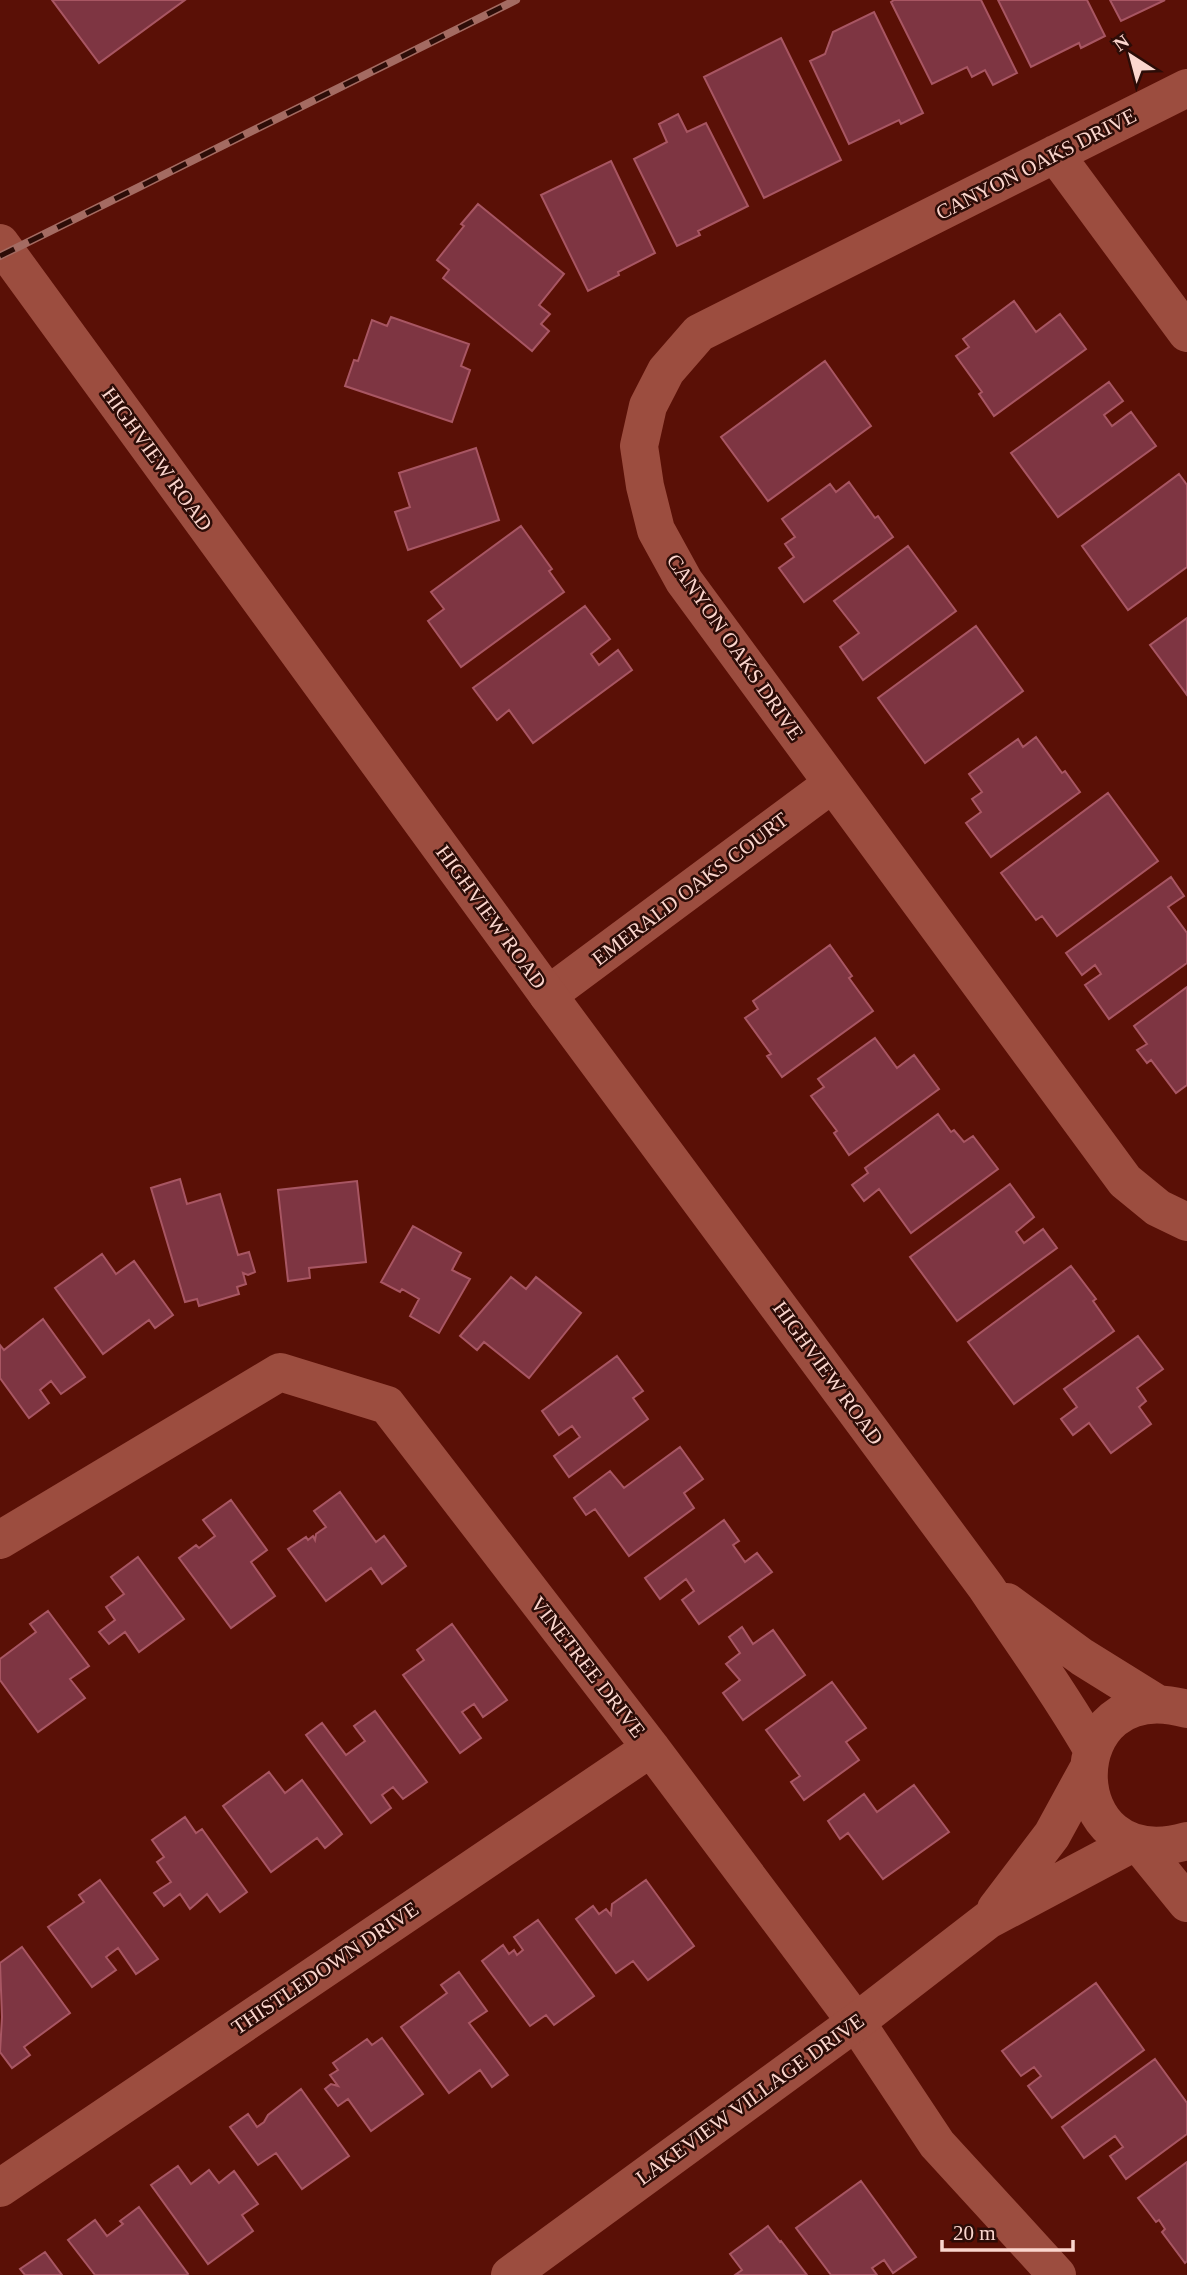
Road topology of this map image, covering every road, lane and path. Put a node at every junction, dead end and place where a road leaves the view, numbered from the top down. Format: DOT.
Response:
graph roads {
  1 [pos="1187,88"];
  2 [pos="1055,154"];
  3 [pos="0,243"];
  4 [pos="1187,333"];
  5 [pos="832,784"];
  6 [pos="548,995"];
  7 [pos="1187,1222"];
  8 [pos="0,1540"];
  9 [pos="986,1587"];
  10 [pos="1175,1703"];
  11 [pos="651,1748"];
  12 [pos="1090,1760"];
  13 [pos="1187,1842"];
  14 [pos="1136,1844"];
  15 [pos="1187,1903"];
  16 [pos="988,1920"];
  17 [pos="856,2022"];
  18 [pos="0,2189"];
  19 [pos="510,2275"];
  20 [pos="1057,2275"];
  1 -- 2 [label="street, CANYON OAKS DRIVE"];
  2 -- 4 [label="street"];
  2 -- 5 [label="street, CANYON OAKS DRIVE"];
  3 -- 6 [label="street, HIGHVIEW ROAD"];
  5 -- 6 [label="street, EMERALD OAKS COURT"];
  5 -- 7 [label="street, CANYON OAKS DRIVE"];
  6 -- 9 [label="street, HIGHVIEW ROAD"];
  8 -- 11 [label="street, VINETREE DRIVE"];
  9 -- 10 [label="street, HIGHVIEW ROAD"];
  9 -- 12 [label="street, HIGHVIEW ROAD"];
  10 -- 12 [label="street, LAKEVIEW VILLAGE DRIVE"];
  11 -- 17 [label="street, VINETREE DRIVE"];
  11 -- 18 [label="street, THISTLEDOWN DRIVE"];
  12 -- 14 [label="street, HIGHVIEW ROAD"];
  12 -- 16 [label="street, LAKEVIEW VILLAGE DRIVE"];
  13 -- 14 [label="street"];
  14 -- 15 [label="street"];
  14 -- 16 [label="street, LAKEVIEW VILLAGE DRIVE"];
  16 -- 17 [label="street, LAKEVIEW VILLAGE DRIVE"];
  17 -- 19 [label="street, LAKEVIEW VILLAGE DRIVE"];
  17 -- 20 [label="street, VINETREE DRIVE"];
}
